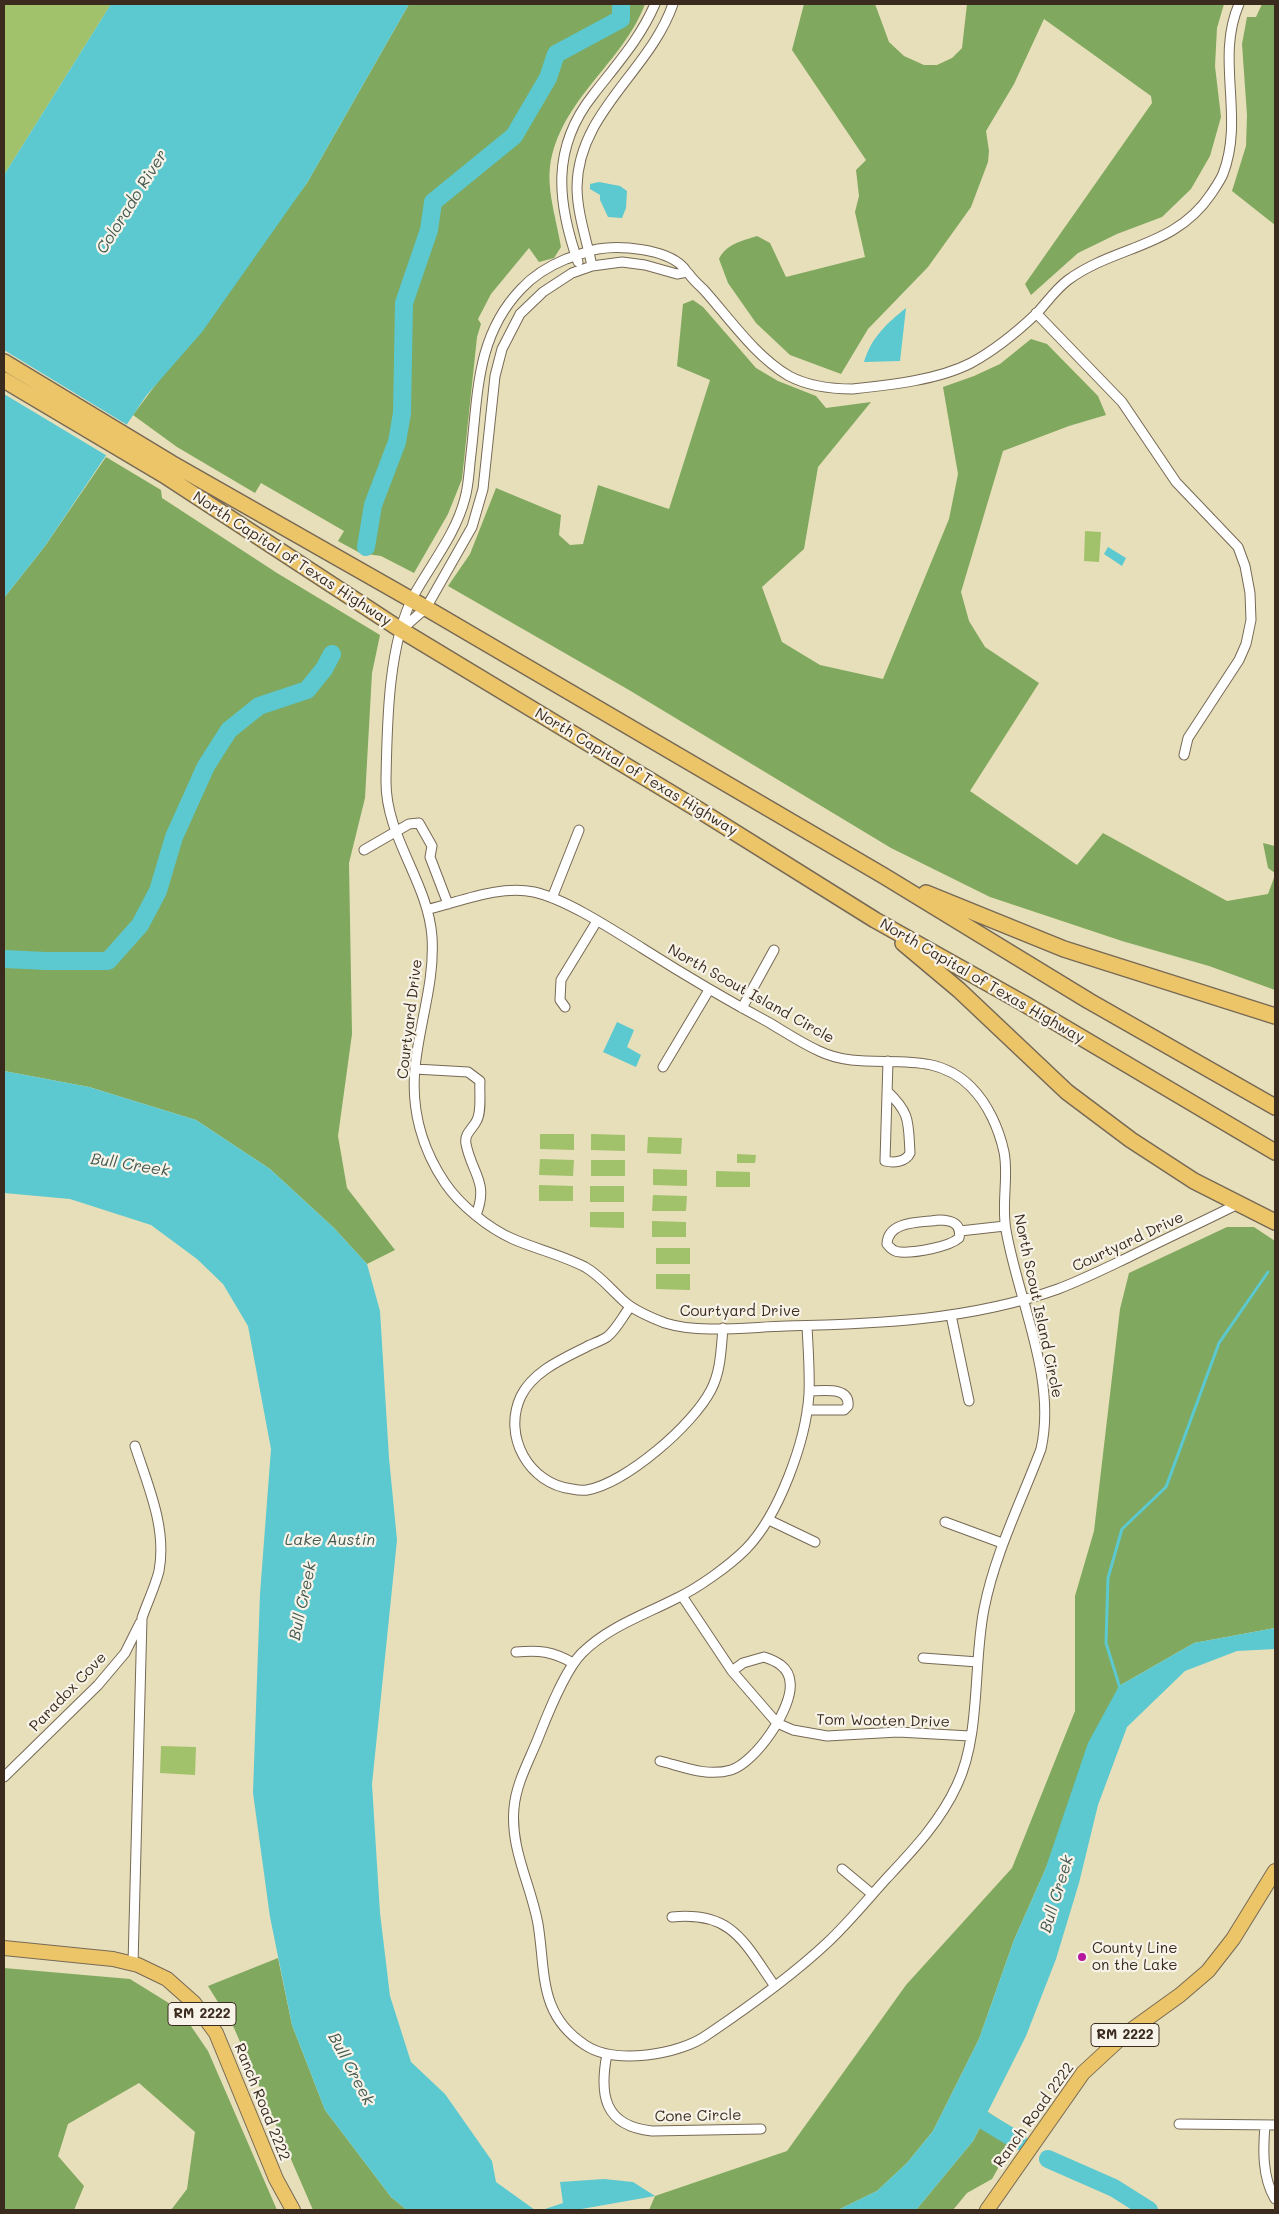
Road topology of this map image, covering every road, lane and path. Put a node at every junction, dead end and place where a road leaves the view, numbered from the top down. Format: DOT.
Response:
graph roads {
  1 [pos="655,4"];
  2 [pos="673,4"];
  3 [pos="1239,4"];
  4 [pos="589,252"];
  5 [pos="576,257"];
  6 [pos="592,266"];
  7 [pos="580,270"];
  8 [pos="687,272"];
  9 [pos="1036,313"];
  10 [pos="4,362"];
  11 [pos="480,374"];
  12 [pos="495,376"];
  13 [pos="4,380"];
  14 [pos="167,469"];
  15 [pos="411,600"];
  16 [pos="426,608"];
  17 [pos="401,630"];
  18 [pos="1184,755"];
  19 [pos="579,830"];
  20 [pos="396,832"];
  21 [pos="364,850"];
  22 [pos="884,876"];
  23 [pos="552,898"];
  24 [pos="448,904"];
  25 [pos="429,909"];
  26 [pos="875,920"];
  27 [pos="597,921"];
  28 [pos="774,950"];
  29 [pos="709,990"];
  30 [pos="1229,1001"];
  31 [pos="565,1007"];
  32 [pos="742,1008"];
  33 [pos="1275,1016"];
  34 [pos="1275,1022"];
  35 [pos="888,1062"];
  36 [pos="663,1067"];
  37 [pos="415,1069"];
  38 [pos="887,1091"];
  39 [pos="1275,1107"];
  40 [pos="1275,1152"];
  41 [pos="1238,1204"];
  42 [pos="476,1215"];
  43 [pos="1275,1222"];
  44 [pos="1005,1226"];
  45 [pos="960,1231"];
  46 [pos="1023,1299"];
  47 [pos="630,1307"];
  48 [pos="951,1315"];
  49 [pos="807,1326"];
  50 [pos="723,1328"];
  51 [pos="809,1391"];
  52 [pos="969,1401"];
  53 [pos="807,1410"];
  54 [pos="135,1446"];
  55 [pos="768,1520"];
  56 [pos="946,1522"];
  57 [pos="815,1542"];
  58 [pos="1002,1543"];
  59 [pos="682,1596"];
  60 [pos="142,1618"];
  61 [pos="516,1652"];
  62 [pos="923,1658"];
  63 [pos="978,1662"];
  64 [pos="573,1663"];
  65 [pos="732,1670"];
  66 [pos="777,1723"];
  67 [pos="970,1736"];
  68 [pos="660,1760"];
  69 [pos="4,1777"];
  70 [pos="842,1869"];
  71 [pos="1275,1871"];
  72 [pos="872,1894"];
  73 [pos="672,1917"];
  74 [pos="4,1948"];
  75 [pos="133,1964"];
  76 [pos="774,1986"];
  77 [pos="607,2054"];
  78 [pos="1179,2124"];
  79 [pos="1265,2125"];
  80 [pos="1275,2125"];
  81 [pos="761,2129"];
  82 [pos="1275,2199"];
  83 [pos="293,2210"];
  84 [pos="987,2210"];
  1 -- 5 [label="street"];
  2 -- 4 [label="street"];
  3 -- 9 [label="street, Courtyard Drive"];
  4 -- 5 [label="street, Courtyard Drive"];
  4 -- 6 [label="street"];
  4 -- 8 [label="street, Courtyard Drive"];
  5 -- 7 [label="street"];
  5 -- 11 [label="street, Courtyard Drive"];
  6 -- 7 [label="street"];
  6 -- 8 [label="street"];
  7 -- 12 [label="street"];
  8 -- 9 [label="street, Courtyard Drive"];
  9 -- 18 [label="street"];
  10 -- 14 [label="highway, North Capital of Texas Highway"];
  11 -- 12 [label="street"];
  11 -- 15 [label="street, Courtyard Drive"];
  12 -- 16 [label="street"];
  13 -- 14 [label="highway, North Capital of Texas Highway"];
  14 -- 15 [label="highway, North Capital of Texas Highway"];
  14 -- 17 [label="highway, North Capital of Texas Highway"];
  15 -- 16 [label="highway, North Capital of Texas Highway"];
  15 -- 17 [label="street, Courtyard Drive"];
  16 -- 17 [label="street"];
  16 -- 22 [label="highway, North Capital of Texas Highway"];
  17 -- 20 [label="street, Courtyard Drive"];
  17 -- 26 [label="highway, North Capital of Texas Highway"];
  19 -- 23 [label="street"];
  20 -- 21 [label="street"];
  20 -- 24 [label="street"];
  20 -- 25 [label="street, Courtyard Drive"];
  22 -- 30 [label="highway"];
  22 -- 39 [label="highway, North Capital of Texas Highway"];
  23 -- 24 [label="street, North Scout Island Circle"];
  23 -- 27 [label="street, North Scout Island Circle"];
  24 -- 25 [label="street, North Scout Island Circle"];
  25 -- 37 [label="street, Courtyard Drive"];
  26 -- 40 [label="highway, North Capital of Texas Highway"];
  26 -- 41 [label="highway"];
  27 -- 29 [label="street, North Scout Island Circle"];
  27 -- 31 [label="street"];
  28 -- 32 [label="street"];
  29 -- 32 [label="street, North Scout Island Circle"];
  29 -- 36 [label="street"];
  30 -- 33 [label="highway"];
  30 -- 34 [label="highway"];
  32 -- 35 [label="street, North Scout Island Circle"];
  35 -- 38 [label="street"];
  35 -- 44 [label="street, North Scout Island Circle"];
  37 -- 42 [label="street, Courtyard Drive"];
  37 -- 42 [label="street"];
  38 -- 38 [label="street"];
  41 -- 43 [label="highway"];
  41 -- 46 [label="street, Courtyard Drive"];
  42 -- 47 [label="street, Courtyard Drive"];
  44 -- 45 [label="street"];
  44 -- 46 [label="street, North Scout Island Circle"];
  45 -- 45 [label="street"];
  46 -- 48 [label="street, Courtyard Drive"];
  46 -- 58 [label="street, North Scout Island Circle"];
  47 -- 50 [label="street, Courtyard Drive"];
  47 -- 50 [label="street"];
  48 -- 49 [label="street, Courtyard Drive"];
  48 -- 52 [label="street"];
  49 -- 50 [label="street, Courtyard Drive"];
  49 -- 51 [label="street"];
  51 -- 53 [label="street"];
  51 -- 53 [label="street"];
  53 -- 55 [label="street"];
  54 -- 60 [label="street"];
  55 -- 57 [label="street"];
  55 -- 59 [label="street"];
  56 -- 58 [label="street"];
  58 -- 63 [label="street, North Scout Island Circle"];
  59 -- 64 [label="street"];
  59 -- 65 [label="street, Tom Wooten Drive"];
  60 -- 69 [label="street, Paradox Cove"];
  60 -- 75 [label="street"];
  61 -- 64 [label="street"];
  62 -- 63 [label="street"];
  63 -- 67 [label="street, North Scout Island Circle"];
  64 -- 77 [label="street, North Scout Island Circle"];
  65 -- 66 [label="street, Tom Wooten Drive"];
  65 -- 66 [label="street"];
  66 -- 67 [label="street, Tom Wooten Drive"];
  66 -- 68 [label="street"];
  67 -- 72 [label="street, North Scout Island Circle"];
  70 -- 72 [label="street"];
  71 -- 84 [label="main road, Ranch Road 2222 / RM 2222"];
  72 -- 76 [label="street, North Scout Island Circle"];
  73 -- 76 [label="street"];
  74 -- 75 [label="main road, Ranch Road 2222 / RM 2222"];
  75 -- 83 [label="main road, Ranch Road 2222 / RM 2222"];
  76 -- 77 [label="street, North Scout Island Circle"];
  77 -- 81 [label="street, Cone Circle"];
  78 -- 79 [label="street"];
  79 -- 80 [label="street"];
  79 -- 82 [label="street"];
}
